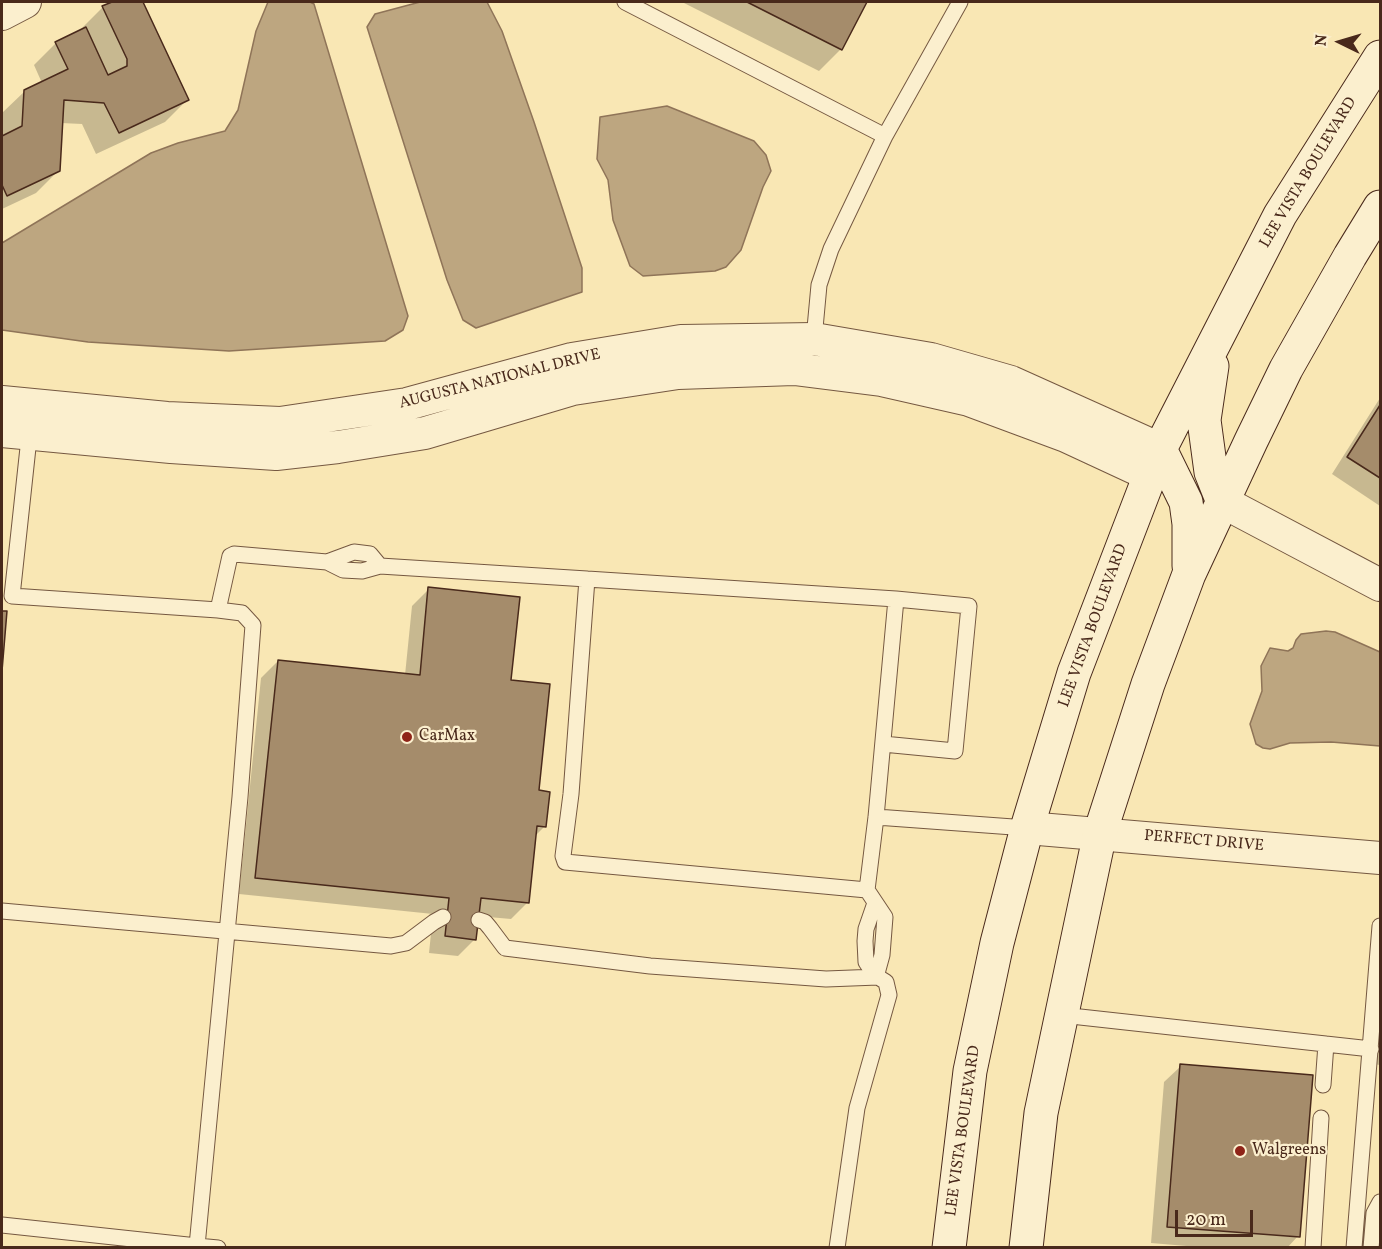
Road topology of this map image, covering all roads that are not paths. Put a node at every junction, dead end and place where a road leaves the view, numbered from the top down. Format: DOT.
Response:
graph roads {
  1 [pos="25,2"];
  2 [pos="624,2"];
  3 [pos="960,2"];
  4 [pos="2,14"];
  5 [pos="1380,57"];
  6 [pos="885,136"];
  7 [pos="1380,207"];
  8 [pos="1217,338"];
  9 [pos="814,339"];
  10 [pos="2,402"];
  11 [pos="21,423"];
  12 [pos="1155,463"];
  13 [pos="1223,502"];
  14 [pos="1189,574"];
  15 [pos="587,579"];
  16 [pos="1380,585"];
  17 [pos="7,596"];
  18 [pos="896,599"];
  19 [pos="218,610"];
  20 [pos="883,744"];
  21 [pos="876,817"];
  22 [pos="1027,828"];
  23 [pos="1100,833"];
  24 [pos="1380,858"];
  25 [pos="871,896"];
  26 [pos="2,911"];
  27 [pos="443,917"];
  28 [pos="478,920"];
  29 [pos="1380,926"];
  30 [pos="228,931"];
  31 [pos="876,977"];
  32 [pos="1062,1015"];
  33 [pos="1326,1044"];
  34 [pos="1371,1049"];
  35 [pos="1323,1085"];
  36 [pos="1321,1118"];
  37 [pos="1380,1202"];
  38 [pos="2,1225"];
  39 [pos="197,1246"];
  40 [pos="218,1248"];
  41 [pos="837,1248"];
  42 [pos="949,1248"];
  43 [pos="1026,1248"];
  44 [pos="1312,1248"];
  45 [pos="1354,1248"];
  46 [pos="1371,1248"];
  1 -- 4 [label="street"];
  2 -- 6 [label="lane"];
  3 -- 6 [label="lane"];
  5 -- 8 [label="street, LEE VISTA BOULEVARD"];
  6 -- 9 [label="lane"];
  7 -- 13 [label="street"];
  8 -- 12 [label="street, LEE VISTA BOULEVARD"];
  8 -- 13 [label="street"];
  9 -- 11 [label="street, AUGUSTA NATIONAL DRIVE"];
  9 -- 12 [label="street, AUGUSTA NATIONAL DRIVE"];
  10 -- 11 [label="street, AUGUSTA NATIONAL DRIVE"];
  11 -- 12 [label="street, AUGUSTA NATIONAL DRIVE"];
  11 -- 17 [label="lane"];
  12 -- 14 [label="street"];
  12 -- 22 [label="street, LEE VISTA BOULEVARD"];
  13 -- 14 [label="street"];
  13 -- 16 [label="street"];
  14 -- 23 [label="street"];
  15 -- 18 [label="lane"];
  15 -- 19 [label="lane"];
  15 -- 25 [label="lane"];
  17 -- 19 [label="lane"];
  18 -- 20 [label="lane"];
  18 -- 20 [label="lane"];
  19 -- 30 [label="lane"];
  20 -- 21 [label="lane"];
  21 -- 22 [label="lane"];
  21 -- 25 [label="lane"];
  22 -- 23 [label="street, PERFECT DRIVE"];
  22 -- 42 [label="street, LEE VISTA BOULEVARD"];
  23 -- 24 [label="street, PERFECT DRIVE"];
  23 -- 32 [label="street"];
  25 -- 31 [label="lane"];
  26 -- 30 [label="lane"];
  27 -- 30 [label="lane"];
  28 -- 31 [label="lane"];
  29 -- 34 [label="lane"];
  30 -- 39 [label="lane"];
  31 -- 41 [label="lane"];
  32 -- 33 [label="lane"];
  32 -- 43 [label="street"];
  33 -- 34 [label="lane"];
  33 -- 35 [label="lane"];
  34 -- 45 [label="lane"];
  36 -- 44 [label="lane"];
  37 -- 46 [label="lane"];
  38 -- 39 [label="lane"];
  39 -- 40 [label="lane"];
}
